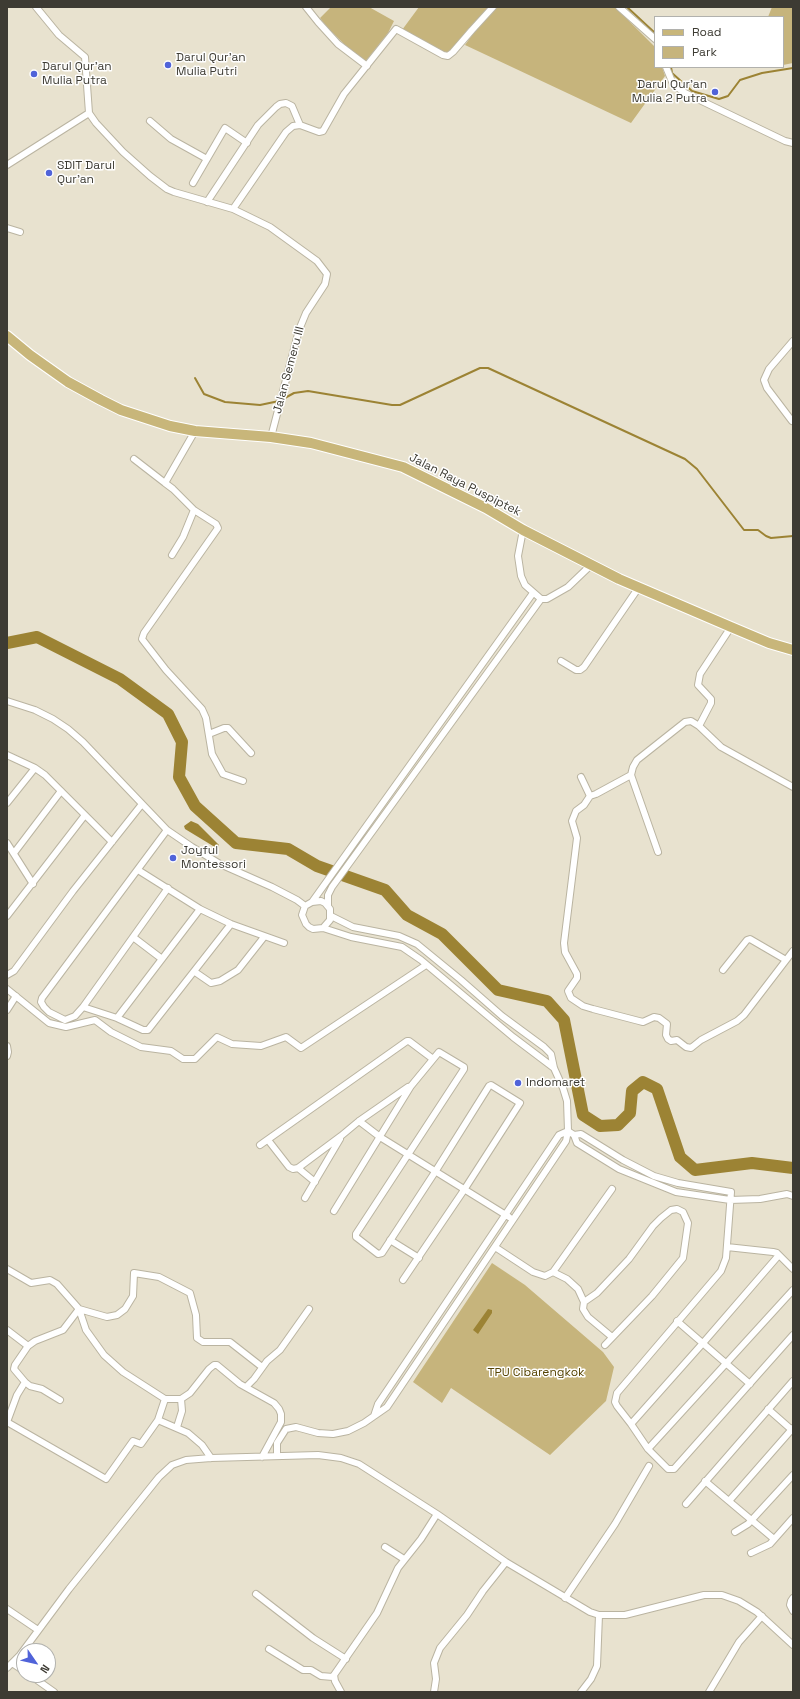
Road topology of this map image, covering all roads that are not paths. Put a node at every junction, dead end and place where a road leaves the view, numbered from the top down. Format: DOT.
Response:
graph roads {
  1 [pos="36,7"];
  2 [pos="306,7"];
  3 [pos="493,7"];
  4 [pos="619,7"];
  5 [pos="654,38"];
  6 [pos="367,66"];
  7 [pos="666,68"];
  8 [pos="89,113"];
  9 [pos="150,121"];
  10 [pos="300,125"];
  11 [pos="792,140"];
  12 [pos="247,143"];
  13 [pos="207,159"];
  14 [pos="7,164"];
  15 [pos="193,183"];
  16 [pos="207,202"];
  17 [pos="233,209"];
  18 [pos="7,228"];
  19 [pos="20,232"];
  20 [pos="7,336"];
  21 [pos="793,341"];
  22 [pos="792,421"];
  23 [pos="195,431"];
  24 [pos="271,437"];
  25 [pos="134,459"];
  26 [pos="165,483"];
  27 [pos="194,510"];
  28 [pos="523,530"];
  29 [pos="172,555"];
  30 [pos="592,564"];
  31 [pos="638,587"];
  32 [pos="533,593"];
  33 [pos="541,599"];
  34 [pos="731,627"];
  35 [pos="793,650"];
  36 [pos="561,661"];
  37 [pos="7,701"];
  38 [pos="699,726"];
  39 [pos="209,734"];
  40 [pos="251,753"];
  41 [pos="7,755"];
  42 [pos="35,768"];
  43 [pos="631,775"];
  44 [pos="581,777"];
  45 [pos="243,781"];
  46 [pos="793,787"];
  47 [pos="61,791"];
  48 [pos="590,796"];
  49 [pos="7,803"];
  50 [pos="142,804"];
  51 [pos="84,816"];
  52 [pos="167,830"];
  53 [pos="112,842"];
  54 [pos="7,843"];
  55 [pos="658,852"];
  56 [pos="14,853"];
  57 [pos="138,870"];
  58 [pos="33,884"];
  59 [pos="168,888"];
  60 [pos="312,902"];
  61 [pos="305,906"];
  62 [pos="328,906"];
  63 [pos="200,909"];
  64 [pos="7,916"];
  65 [pos="331,916"];
  66 [pos="231,924"];
  67 [pos="323,928"];
  68 [pos="133,937"];
  69 [pos="264,937"];
  70 [pos="284,943"];
  71 [pos="793,951"];
  72 [pos="162,959"];
  73 [pos="786,960"];
  74 [pos="426,965"];
  75 [pos="723,970"];
  76 [pos="195,972"];
  77 [pos="7,975"];
  78 [pos="7,989"];
  79 [pos="16,996"];
  80 [pos="83,1007"];
  81 [pos="7,1010"];
  82 [pos="116,1018"];
  83 [pos="519,1029"];
  84 [pos="513,1038"];
  85 [pos="7,1046"];
  86 [pos="7,1056"];
  87 [pos="433,1059"];
  88 [pos="554,1068"];
  89 [pos="411,1086"];
  90 [pos="359,1121"];
  91 [pos="568,1131"];
  92 [pos="574,1134"];
  93 [pos="341,1136"];
  94 [pos="380,1137"];
  95 [pos="268,1140"];
  96 [pos="260,1145"];
  97 [pos="408,1154"];
  98 [pos="623,1160"];
  99 [pos="298,1168"];
  100 [pos="619,1169"];
  101 [pos="435,1172"];
  102 [pos="315,1182"];
  103 [pos="612,1189"];
  104 [pos="464,1190"];
  105 [pos="793,1196"];
  106 [pos="305,1198"];
  107 [pos="730,1200"];
  108 [pos="334,1211"];
  109 [pos="507,1215"];
  110 [pos="513,1220"];
  111 [pos="390,1240"];
  112 [pos="495,1247"];
  113 [pos="727,1247"];
  114 [pos="779,1255"];
  115 [pos="419,1258"];
  116 [pos="7,1269"];
  117 [pos="793,1269"];
  118 [pos="553,1272"];
  119 [pos="465,1276"];
  120 [pos="403,1280"];
  121 [pos="472,1281"];
  122 [pos="793,1290"];
  123 [pos="584,1302"];
  124 [pos="309,1308"];
  125 [pos="79,1310"];
  126 [pos="677,1321"];
  127 [pos="7,1330"];
  128 [pos="793,1335"];
  129 [pos="612,1338"];
  130 [pos="703,1343"];
  131 [pos="606,1344"];
  132 [pos="28,1346"];
  133 [pos="726,1364"];
  134 [pos="262,1367"];
  135 [pos="25,1382"];
  136 [pos="793,1382"];
  137 [pos="750,1384"];
  138 [pos="246,1387"];
  139 [pos="165,1399"];
  140 [pos="181,1399"];
  141 [pos="60,1400"];
  142 [pos="768,1409"];
  143 [pos="374,1416"];
  144 [pos="158,1420"];
  145 [pos="631,1424"];
  146 [pos="177,1427"];
  147 [pos="793,1430"];
  148 [pos="648,1449"];
  149 [pos="277,1456"];
  150 [pos="262,1457"];
  151 [pos="211,1458"];
  152 [pos="649,1466"];
  153 [pos="793,1474"];
  154 [pos="705,1481"];
  155 [pos="729,1501"];
  156 [pos="686,1504"];
  157 [pos="437,1514"];
  158 [pos="793,1518"];
  159 [pos="752,1520"];
  160 [pos="735,1532"];
  161 [pos="774,1539"];
  162 [pos="385,1547"];
  163 [pos="751,1553"];
  164 [pos="404,1559"];
  165 [pos="506,1562"];
  166 [pos="256,1594"];
  167 [pos="565,1598"];
  168 [pos="793,1598"];
  169 [pos="7,1609"];
  170 [pos="793,1611"];
  171 [pos="599,1616"];
  172 [pos="762,1616"];
  173 [pos="38,1630"];
  174 [pos="793,1645"];
  175 [pos="269,1649"];
  176 [pos="346,1659"];
  177 [pos="12,1663"];
  178 [pos="16,1666"];
  179 [pos="7,1668"];
  180 [pos="333,1677"];
  181 [pos="41,1683"];
  182 [pos="54,1692"];
  183 [pos="341,1692"];
  184 [pos="434,1692"];
  185 [pos="581,1692"];
  186 [pos="709,1692"];
  1 -- 8 [label="street"];
  2 -- 6 [label="street"];
  3 -- 6 [label="street"];
  4 -- 5 [label="street"];
  6 -- 10 [label="street"];
  7 -- 11 [label="street"];
  8 -- 14 [label="street"];
  8 -- 16 [label="street, Jalan Semeru III"];
  9 -- 13 [label="street"];
  10 -- 12 [label="street"];
  10 -- 17 [label="street"];
  12 -- 13 [label="street"];
  12 -- 16 [label="street"];
  13 -- 15 [label="street"];
  16 -- 17 [label="street, Jalan Semeru III"];
  17 -- 24 [label="street, Jalan Semeru III"];
  18 -- 19 [label="street"];
  20 -- 23 [label="main road, Jalan Raya Puspiptek"];
  21 -- 22 [label="street"];
  23 -- 24 [label="main road, Jalan Raya Puspiptek"];
  23 -- 26 [label="street"];
  24 -- 28 [label="main road, Jalan Raya Puspiptek"];
  25 -- 26 [label="street"];
  26 -- 27 [label="street"];
  27 -- 29 [label="street"];
  27 -- 39 [label="street"];
  28 -- 30 [label="main road, Jalan Raya Puspiptek"];
  28 -- 32 [label="street"];
  30 -- 31 [label="main road, Jalan Raya Puspiptek"];
  30 -- 33 [label="street"];
  31 -- 34 [label="main road, Jalan Raya Puspiptek"];
  31 -- 36 [label="street"];
  32 -- 33 [label="street"];
  32 -- 60 [label="street"];
  33 -- 62 [label="street"];
  34 -- 35 [label="main road, Jalan Raya Puspiptek"];
  34 -- 38 [label="street"];
  37 -- 50 [label="street"];
  38 -- 43 [label="street"];
  38 -- 46 [label="street"];
  39 -- 40 [label="street"];
  39 -- 45 [label="street"];
  41 -- 42 [label="street"];
  42 -- 47 [label="street"];
  42 -- 49 [label="street"];
  43 -- 48 [label="street"];
  43 -- 55 [label="street"];
  44 -- 48 [label="street"];
  47 -- 51 [label="street"];
  47 -- 56 [label="street"];
  48 -- 73 [label="street"];
  50 -- 52 [label="street"];
  50 -- 53 [label="street"];
  51 -- 53 [label="street"];
  51 -- 58 [label="street"];
  52 -- 57 [label="street"];
  52 -- 61 [label="street"];
  53 -- 77 [label="street"];
  54 -- 56 [label="street"];
  56 -- 58 [label="street"];
  57 -- 59 [label="street"];
  57 -- 80 [label="street"];
  58 -- 64 [label="street"];
  59 -- 63 [label="street"];
  59 -- 68 [label="street"];
  60 -- 61 [label="street"];
  60 -- 62 [label="street"];
  61 -- 67 [label="street"];
  62 -- 65 [label="street"];
  63 -- 66 [label="street"];
  63 -- 72 [label="street"];
  65 -- 67 [label="street"];
  65 -- 83 [label="street"];
  66 -- 69 [label="street"];
  66 -- 76 [label="street"];
  67 -- 74 [label="street"];
  68 -- 72 [label="street"];
  68 -- 80 [label="street"];
  69 -- 70 [label="street"];
  69 -- 76 [label="street"];
  71 -- 73 [label="street"];
  72 -- 82 [label="street"];
  73 -- 75 [label="street"];
  74 -- 79 [label="street"];
  74 -- 84 [label="street"];
  76 -- 82 [label="street"];
  78 -- 79 [label="street"];
  79 -- 81 [label="street"];
  80 -- 82 [label="street"];
  83 -- 84 [label="street"];
  83 -- 88 [label="street"];
  84 -- 88 [label="street"];
  85 -- 86 [label="street"];
  87 -- 89 [label="street"];
  87 -- 95 [label="street"];
  87 -- 97 [label="street"];
  88 -- 91 [label="street"];
  89 -- 90 [label="street"];
  89 -- 94 [label="street"];
  90 -- 93 [label="street"];
  90 -- 94 [label="street"];
  91 -- 92 [label="street"];
  91 -- 109 [label="street"];
  91 -- 110 [label="street"];
  92 -- 98 [label="street"];
  92 -- 100 [label="street"];
  93 -- 99 [label="street"];
  93 -- 102 [label="street"];
  94 -- 97 [label="street"];
  94 -- 108 [label="street"];
  95 -- 96 [label="street"];
  95 -- 99 [label="street"];
  97 -- 101 [label="street"];
  97 -- 111 [label="street"];
  98 -- 100 [label="street"];
  98 -- 107 [label="street"];
  99 -- 102 [label="street"];
  100 -- 107 [label="street"];
  101 -- 104 [label="street"];
  101 -- 104 [label="street"];
  101 -- 111 [label="street"];
  102 -- 106 [label="street"];
  103 -- 118 [label="street"];
  104 -- 109 [label="street"];
  104 -- 115 [label="street"];
  105 -- 107 [label="street"];
  107 -- 113 [label="street"];
  109 -- 110 [label="street"];
  109 -- 119 [label="street"];
  110 -- 112 [label="street"];
  111 -- 115 [label="street"];
  112 -- 118 [label="street"];
  112 -- 121 [label="street"];
  113 -- 114 [label="street"];
  113 -- 126 [label="street"];
  114 -- 117 [label="street"];
  114 -- 130 [label="street"];
  115 -- 120 [label="street"];
  116 -- 125 [label="street"];
  118 -- 123 [label="street"];
  119 -- 121 [label="street"];
  119 -- 143 [label="street"];
  121 -- 143 [label="street"];
  122 -- 133 [label="street"];
  123 -- 129 [label="street"];
  123 -- 129 [label="street"];
  124 -- 134 [label="street"];
  125 -- 132 [label="street"];
  125 -- 134 [label="street"];
  125 -- 139 [label="street"];
  126 -- 130 [label="street"];
  126 -- 145 [label="street"];
  127 -- 132 [label="street"];
  128 -- 137 [label="street"];
  129 -- 131 [label="street"];
  130 -- 133 [label="street"];
  130 -- 145 [label="street"];
  132 -- 135 [label="street"];
  133 -- 137 [label="street"];
  133 -- 148 [label="street"];
  134 -- 138 [label="street"];
  135 -- 141 [label="street"];
  135 -- 144 [label="street"];
  136 -- 142 [label="street"];
  137 -- 148 [label="street"];
  138 -- 140 [label="street"];
  138 -- 150 [label="street"];
  139 -- 140 [label="street"];
  139 -- 144 [label="street"];
  140 -- 146 [label="street"];
  142 -- 147 [label="street"];
  142 -- 154 [label="street"];
  143 -- 149 [label="street"];
  144 -- 146 [label="street"];
  145 -- 148 [label="street"];
  146 -- 151 [label="street"];
  147 -- 155 [label="street"];
  149 -- 150 [label="street"];
  149 -- 157 [label="street"];
  150 -- 151 [label="street"];
  151 -- 173 [label="street"];
  152 -- 167 [label="street"];
  153 -- 159 [label="street"];
  154 -- 155 [label="street"];
  154 -- 156 [label="street"];
  155 -- 159 [label="street"];
  157 -- 164 [label="street"];
  157 -- 165 [label="street"];
  158 -- 161 [label="street"];
  159 -- 160 [label="street"];
  159 -- 161 [label="street"];
  161 -- 163 [label="street"];
  162 -- 164 [label="street"];
  164 -- 176 [label="street"];
  165 -- 167 [label="street"];
  165 -- 184 [label="street"];
  166 -- 176 [label="street"];
  167 -- 171 [label="street"];
  168 -- 170 [label="street"];
  169 -- 173 [label="street"];
  171 -- 172 [label="street"];
  171 -- 185 [label="street"];
  172 -- 174 [label="street"];
  172 -- 186 [label="street"];
  173 -- 177 [label="street"];
  175 -- 180 [label="street"];
  176 -- 180 [label="street"];
  177 -- 178 [label="street"];
  177 -- 179 [label="street"];
  180 -- 183 [label="street"];
  181 -- 182 [label="street"];
}
